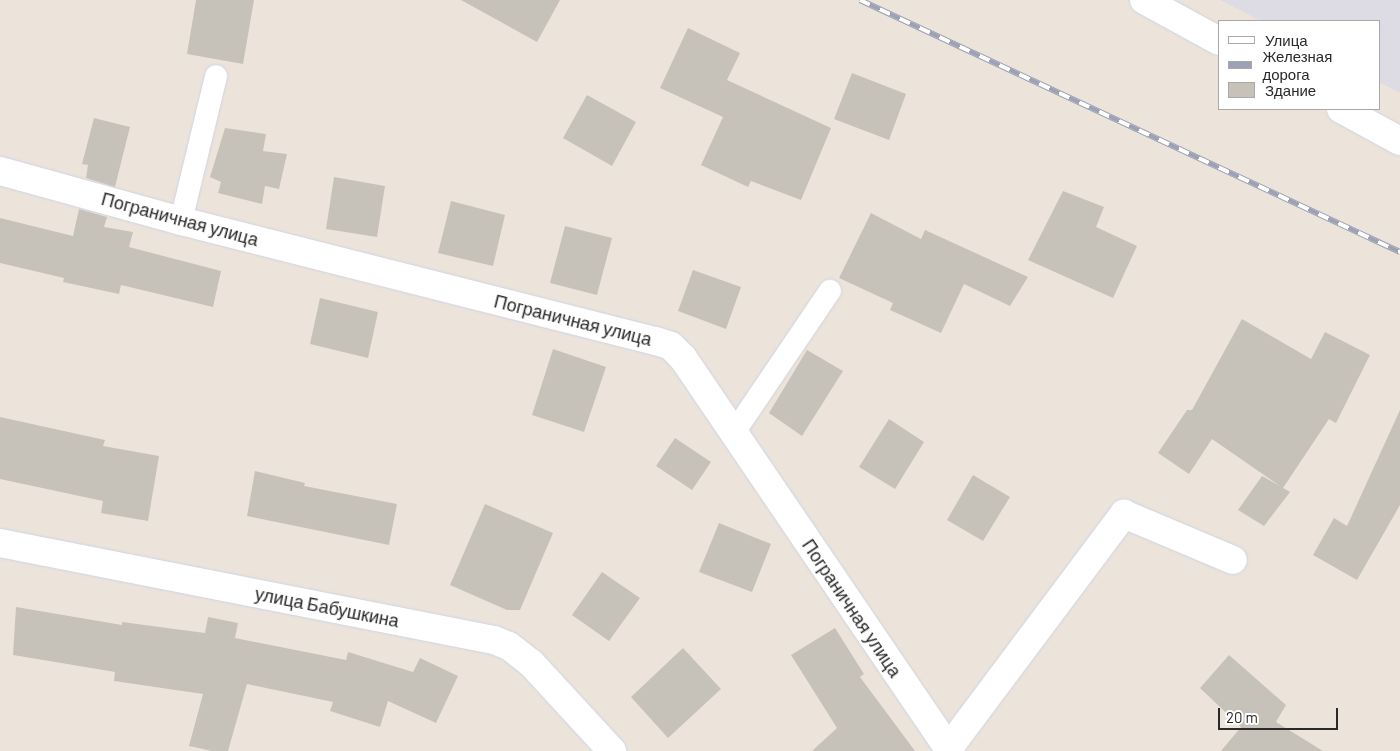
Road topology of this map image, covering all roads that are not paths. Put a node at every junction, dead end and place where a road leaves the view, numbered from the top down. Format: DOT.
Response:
graph roads {
  1 [pos="1144,0"];
  2 [pos="1218,40"];
  3 [pos="216,76"];
  4 [pos="1343,110"];
  5 [pos="1400,141"];
  6 [pos="0,171"];
  7 [pos="181,221"];
  8 [pos="830,291"];
  9 [pos="733,434"];
  10 [pos="0,543"];
  11 [pos="1233,560"];
  12 [pos="949,750"];
  13 [pos="612,751"];
  1 -- 2 [label="street"];
  3 -- 7 [label="lane"];
  4 -- 5 [label="street"];
  6 -- 7 [label="street, Пограничная улица"];
  7 -- 9 [label="street, Пограничная улица"];
  8 -- 9 [label="lane"];
  9 -- 12 [label="street, Пограничная улица"];
  10 -- 13 [label="street, улица Бабушкина"];
  11 -- 12 [label="street, Пограничная улица"];
}
